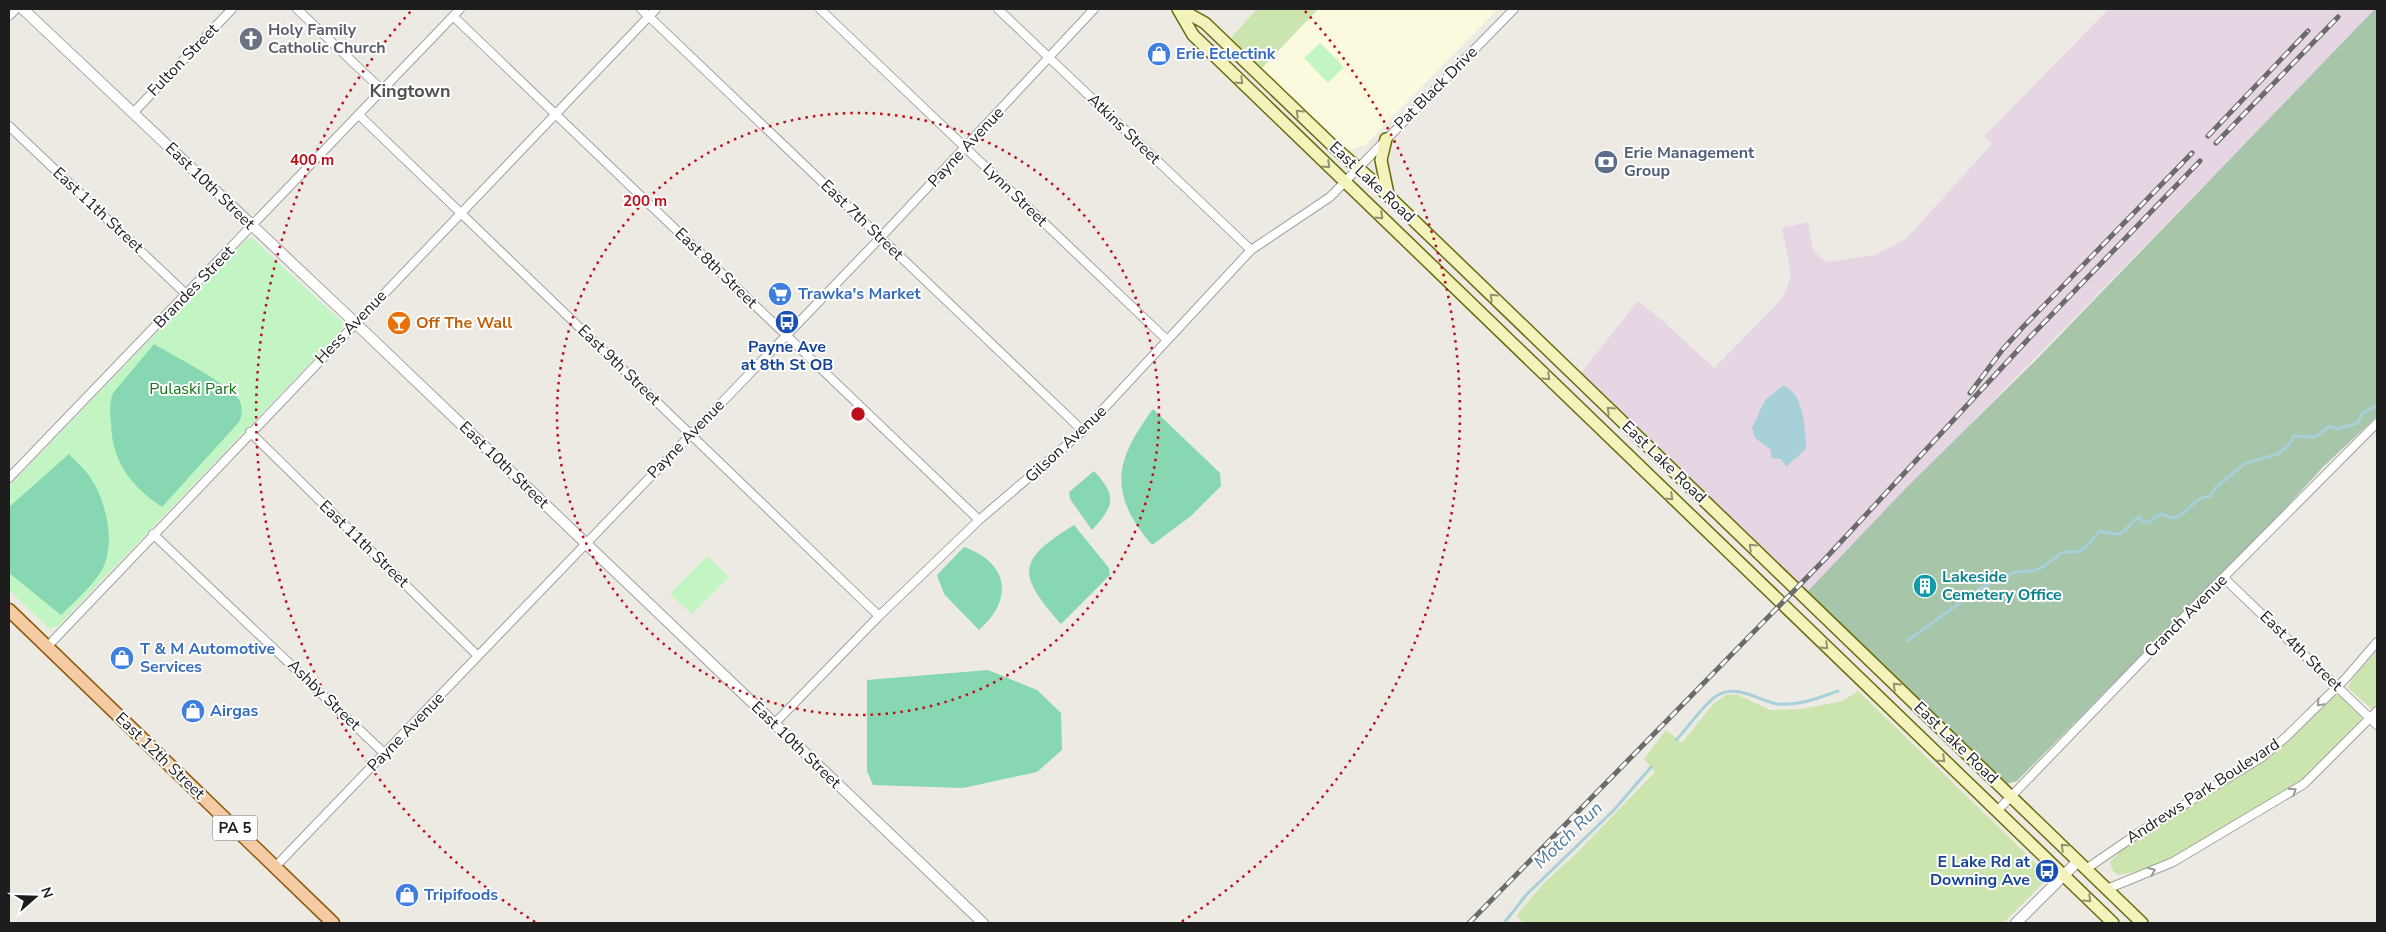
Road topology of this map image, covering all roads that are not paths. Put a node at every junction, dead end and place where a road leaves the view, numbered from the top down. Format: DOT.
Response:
graph roads {
  1 [pos="16,9"];
  2 [pos="23,9"];
  3 [pos="232,9"];
  4 [pos="297,9"];
  5 [pos="460,9"];
  6 [pos="641,9"];
  7 [pos="656,9"];
  8 [pos="820,9"];
  9 [pos="998,9"];
  10 [pos="1094,9"];
  11 [pos="1179,9"];
  12 [pos="1514,9"];
  13 [pos="9,16"];
  14 [pos="453,16"];
  15 [pos="649,16"];
  16 [pos="1049,58"];
  17 [pos="382,90"];
  18 [pos="134,112"];
  19 [pos="555,114"];
  20 [pos="358,115"];
  21 [pos="9,126"];
  22 [pos="1386,139"];
  23 [pos="966,148"];
  24 [pos="1358,167"];
  25 [pos="1345,182"];
  26 [pos="1389,196"];
  27 [pos="460,213"];
  28 [pos="252,226"];
  29 [pos="881,237"];
  30 [pos="1251,250"];
  31 [pos="187,295"];
  32 [pos="355,322"];
  33 [pos="786,335"];
  34 [pos="1167,340"];
  35 [pos="2377,423"];
  36 [pos="1083,431"];
  37 [pos="250,432"];
  38 [pos="691,434"];
  39 [pos="9,478"];
  40 [pos="979,520"];
  41 [pos="153,534"];
  42 [pos="586,544"];
  43 [pos="2224,578"];
  44 [pos="9,610"];
  45 [pos="879,616"];
  46 [pos="2377,642"];
  47 [pos="47,647"];
  48 [pos="478,656"];
  49 [pos="2337,686"];
  50 [pos="2377,711"];
  51 [pos="2370,718"];
  52 [pos="774,724"];
  53 [pos="2377,725"];
  54 [pos="385,754"];
  55 [pos="2010,796"];
  56 [pos="1996,811"];
  57 [pos="2082,865"];
  58 [pos="275,867"];
  59 [pos="2063,875"];
  60 [pos="2107,889"];
  61 [pos="333,923"];
  62 [pos="983,923"];
  63 [pos="2016,923"];
  64 [pos="2113,923"];
  65 [pos="2142,923"];
  1 -- 13 [label="street"];
  2 -- 18 [label="street, East 10th Street"];
  3 -- 18 [label="street, Fulton Street"];
  4 -- 17 [label="street"];
  5 -- 14 [label="street, Brandes Street"];
  6 -- 15 [label="street, East 7th Street"];
  7 -- 15 [label="street, Hess Avenue"];
  8 -- 23 [label="street, Lynn Street"];
  9 -- 16 [label="street, Atkins Street"];
  10 -- 16 [label="street, Payne Avenue"];
  24 -- 11 [label="main road, East Lake Road, one-way"];
  11 -- 25 [label="main road, East Lake Road, one-way"];
  12 -- 22 [label="street, Pat Black Drive"];
  14 -- 17 [label="street, Brandes Street"];
  14 -- 19 [label="street, East 8th Street"];
  15 -- 19 [label="street, Hess Avenue"];
  15 -- 29 [label="street, East 7th Street"];
  16 -- 23 [label="street, Payne Avenue"];
  16 -- 30 [label="street, Atkins Street"];
  17 -- 20 [label="street, Brandes Street"];
  18 -- 28 [label="street, East 10th Street"];
  19 -- 27 [label="street, Hess Avenue"];
  19 -- 33 [label="street, East 8th Street"];
  20 -- 27 [label="street, East 9th Street"];
  20 -- 28 [label="street, Brandes Street"];
  21 -- 31 [label="street, East 11th Street"];
  22 -- 24 [label="street, Pat Black Drive"];
  22 -- 26 [label="main road"];
  23 -- 29 [label="street, Payne Avenue"];
  23 -- 34 [label="street, Lynn Street"];
  24 -- 25 [label="street, Gilson Avenue"];
  24 -- 26 [label="main road, East Lake Road"];
  25 -- 30 [label="street, Gilson Avenue"];
  25 -- 56 [label="main road, East Lake Road, one-way"];
  55 -- 26 [label="main road, East Lake Road, one-way"];
  27 -- 32 [label="street, Hess Avenue"];
  27 -- 38 [label="street, East 9th Street"];
  28 -- 31 [label="street, Brandes Street"];
  28 -- 32 [label="street, East 10th Street"];
  29 -- 33 [label="street, Payne Avenue"];
  29 -- 36 [label="street, East 7th Street"];
  30 -- 34 [label="street, Gilson Avenue"];
  31 -- 39 [label="street, Brandes Street"];
  32 -- 37 [label="street, Hess Avenue"];
  32 -- 42 [label="street, East 10th Street"];
  33 -- 38 [label="street, Payne Avenue"];
  33 -- 40 [label="street, East 8th Street"];
  34 -- 36 [label="street, Gilson Avenue"];
  35 -- 43 [label="street, Cranch Avenue"];
  36 -- 40 [label="street, Gilson Avenue"];
  37 -- 41 [label="street, Hess Avenue"];
  37 -- 48 [label="street, East 11th Street"];
  38 -- 42 [label="street, Payne Avenue"];
  38 -- 45 [label="street, East 9th Street"];
  40 -- 45 [label="street, Gilson Avenue"];
  41 -- 47 [label="street, Hess Avenue"];
  41 -- 54 [label="street, Ashby Street"];
  42 -- 48 [label="street, Payne Avenue"];
  42 -- 52 [label="street, East 10th Street"];
  43 -- 49 [label="street, East 4th Street"];
  43 -- 55 [label="street, Cranch Avenue"];
  44 -- 47 [label="main road, East 12th Street / PA 5"];
  45 -- 52 [label="street, Gilson Avenue"];
  46 -- 49 [label="street, Andrews Park Boulevard"];
  47 -- 58 [label="main road, East 12th Street / PA 5"];
  48 -- 54 [label="street, Payne Avenue"];
  49 -- 51 [label="street, East 4th Street"];
  49 -- 57 [label="street, Andrews Park Boulevard, one-way"];
  50 -- 51 [label="street"];
  51 -- 53 [label="street, East 4th Street"];
  60 -- 51 [label="street, one-way"];
  52 -- 62 [label="street, East 10th Street"];
  54 -- 58 [label="street, Payne Avenue"];
  55 -- 56 [label="street, Cranch Avenue"];
  57 -- 55 [label="main road, East Lake Road, one-way"];
  56 -- 59 [label="main road, East Lake Road"];
  57 -- 59 [label="street"];
  57 -- 60 [label="main road, East Lake Road"];
  58 -- 61 [label="main road, East 12th Street / PA 5"];
  59 -- 63 [label="street"];
  59 -- 64 [label="main road, East Lake Road, one-way"];
  60 -- 65 [label="main road, East Lake Road"];
}
